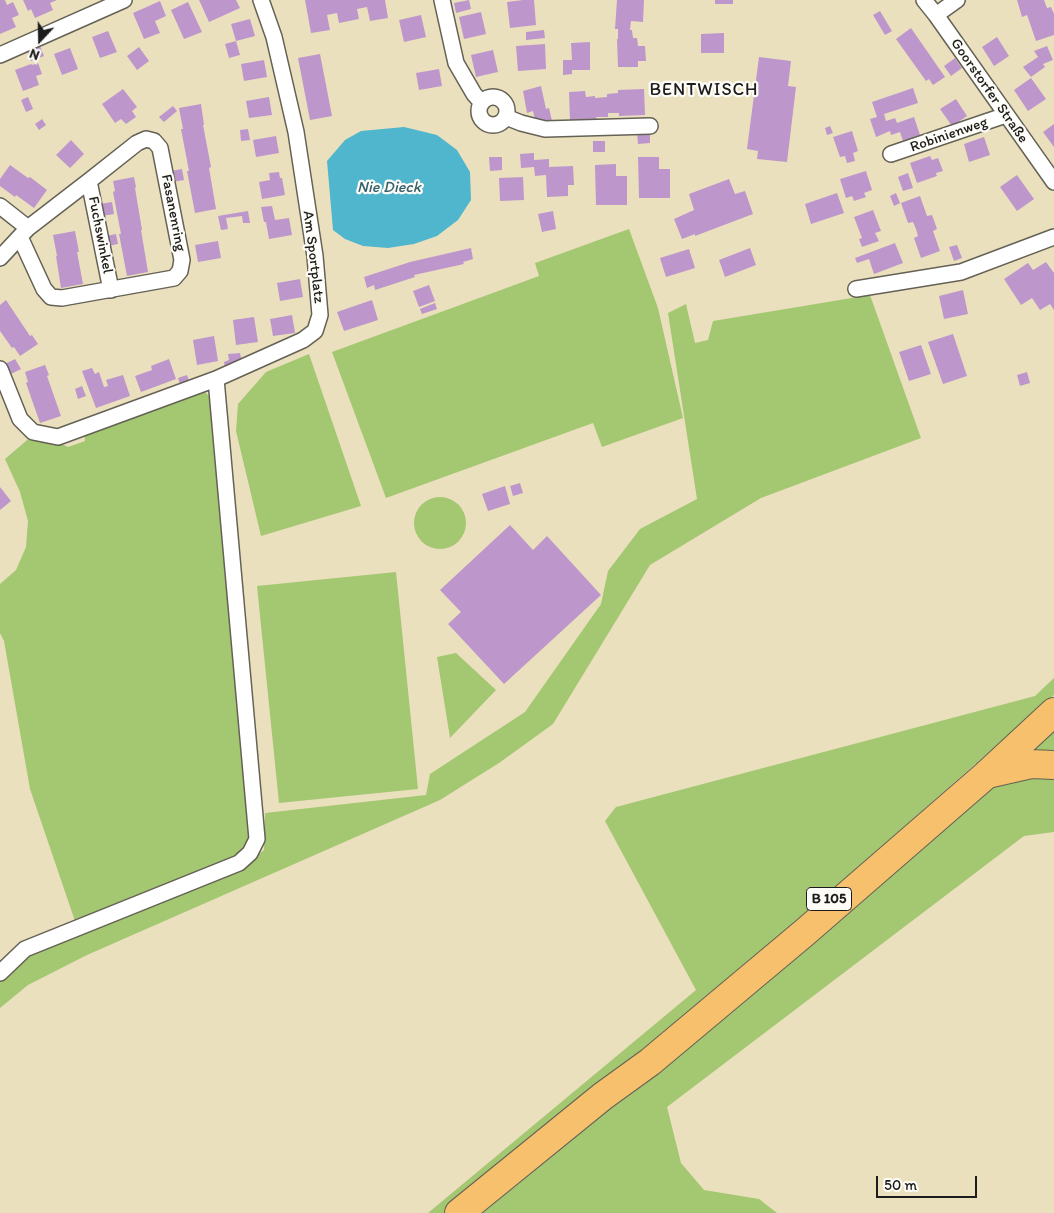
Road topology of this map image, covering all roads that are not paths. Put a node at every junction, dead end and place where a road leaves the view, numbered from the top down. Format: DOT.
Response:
graph roads {
  1 [pos="124,0"];
  2 [pos="261,0"];
  3 [pos="442,0"];
  4 [pos="924,0"];
  5 [pos="957,0"];
  6 [pos="936,15"];
  7 [pos="0,55"];
  8 [pos="1006,115"];
  9 [pos="650,126"];
  10 [pos="891,154"];
  11 [pos="89,181"];
  12 [pos="1054,182"];
  13 [pos="0,206"];
  14 [pos="24,233"];
  15 [pos="1054,237"];
  16 [pos="0,258"];
  17 [pos="856,289"];
  18 [pos="111,290"];
  19 [pos="0,369"];
  20 [pos="216,379"];
  21 [pos="1054,701"];
  22 [pos="1054,712"];
  23 [pos="1054,765"];
  24 [pos="986,775"];
  25 [pos="0,973"];
  26 [pos="603,1096"];
  27 [pos="459,1213"];
  1 -- 7 [label="street"];
  2 -- 20 [label="street, Am Sportplatz"];
  3 -- 9 [label="street"];
  4 -- 6 [label="street, Goorstorfer Straße"];
  5 -- 6 [label="street"];
  6 -- 8 [label="street, Goorstorfer Straße"];
  8 -- 10 [label="street, Robinienweg"];
  8 -- 12 [label="street, Goorstorfer Straße"];
  11 -- 14 [label="street, Fasanenring"];
  11 -- 18 [label="street, Fuchswinkel"];
  11 -- 18 [label="street, Fasanenring"];
  13 -- 14 [label="street, Fasanenring"];
  14 -- 16 [label="street, Fasanenring"];
  14 -- 18 [label="street, Fasanenring"];
  15 -- 17 [label="street"];
  19 -- 20 [label="street, Am Sportplatz"];
  20 -- 25 [label="street"];
  21 -- 26 [label="highway, B 105"];
  22 -- 24 [label="highway, B 105"];
  23 -- 24 [label="highway"];
  24 -- 26 [label="highway, B 105"];
  26 -- 27 [label="highway, B 105"];
}
